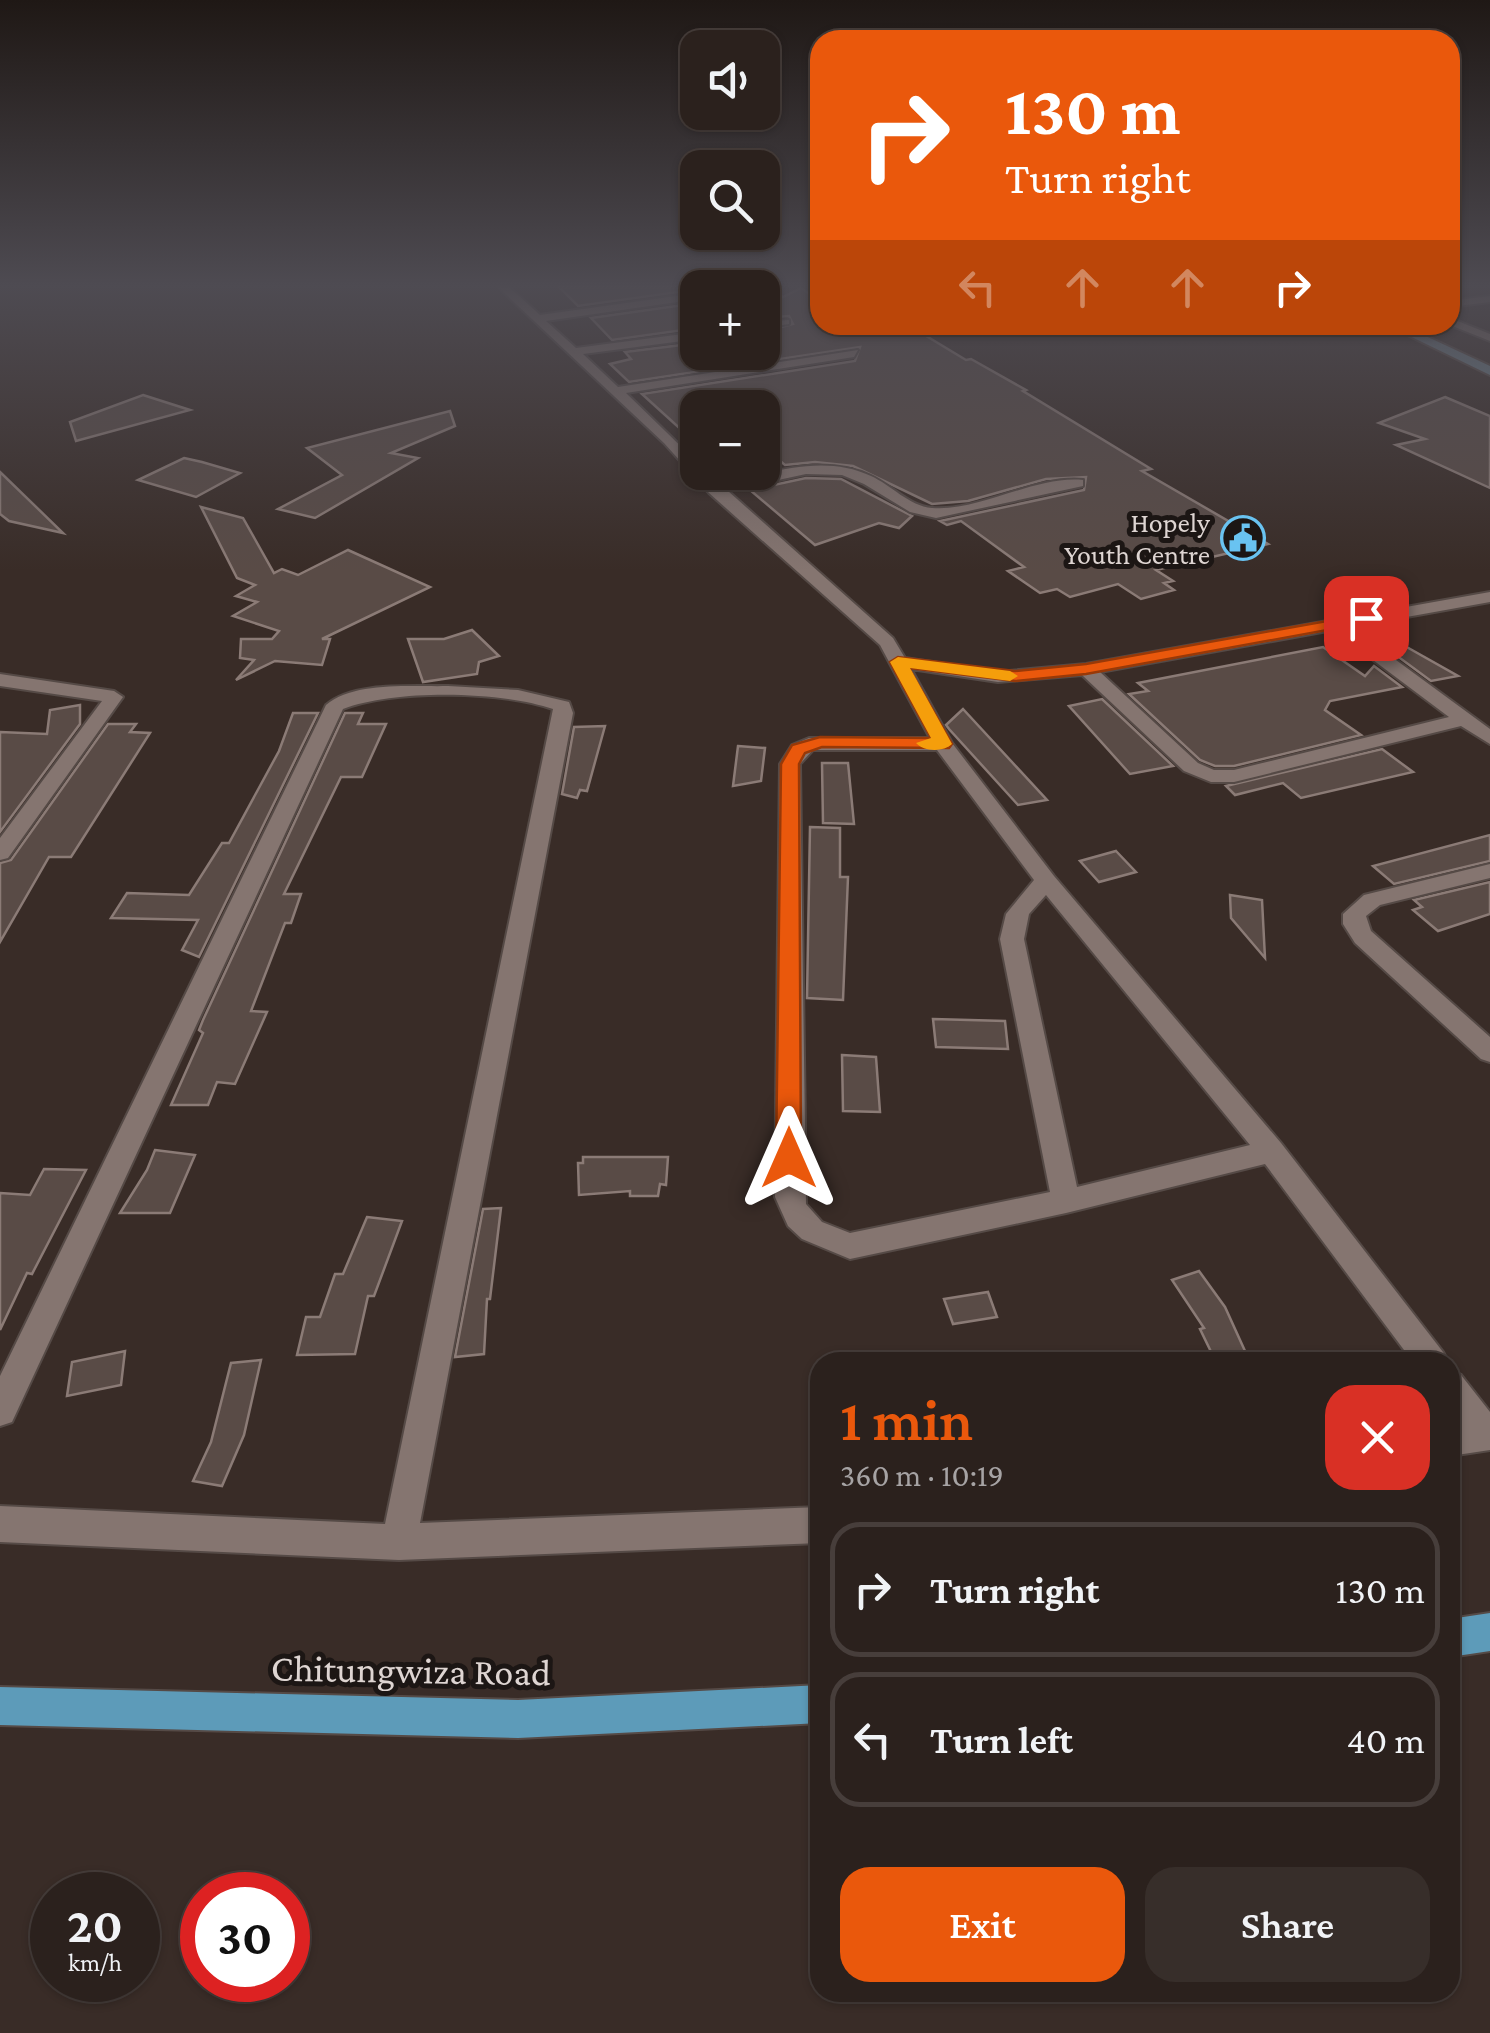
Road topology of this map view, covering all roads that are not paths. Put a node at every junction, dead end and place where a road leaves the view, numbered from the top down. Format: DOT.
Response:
graph roads {
  1 [pos="604,382"];
  2 [pos="677,382"];
  3 [pos="615,392"];
  4 [pos="680,456"];
  5 [pos="780,473"];
  6 [pos="1078,482"];
  7 [pos="717,490"];
  8 [pos="1490,597"];
  9 [pos="1334,623"];
  10 [pos="898,662"];
  11 [pos="1086,669"];
  12 [pos="0,680"];
  13 [pos="1464,720"];
  14 [pos="1490,738"];
  15 [pos="943,744"];
  16 [pos="0,853"];
  17 [pos="1490,871"];
  18 [pos="1046,881"];
  19 [pos="1490,1052"];
  20 [pos="1270,1151"];
  21 [pos="1066,1201"];
  22 [pos="1424,1352"];
  23 [pos="1460,1399"];
  24 [pos="0,1411"];
  25 [pos="1488,1434"];
  26 [pos="1460,1438"];
  27 [pos="0,1524"];
  28 [pos="810,1525"];
  29 [pos="399,1542"];
  30 [pos="1490,1632"];
  31 [pos="1460,1636"];
  32 [pos="810,1705"];
  33 [pos="0,1706"];
  1 -- 3 [label="street"];
  2 -- 3 [label="street"];
  3 -- 4 [label="street"];
  5 -- 6 [label="street"];
  7 -- 10 [label="street"];
  8 -- 9 [label="street"];
  9 -- 11 [label="street"];
  9 -- 13 [label="street"];
  10 -- 11 [label="street"];
  10 -- 15 [label="street"];
  11 -- 13 [label="street"];
  12 -- 16 [label="street"];
  13 -- 14 [label="street"];
  15 -- 18 [label="street"];
  15 -- 21 [label="street"];
  17 -- 19 [label="street"];
  18 -- 20 [label="street"];
  18 -- 21 [label="street"];
  20 -- 21 [label="street"];
  20 -- 22 [label="street"];
  23 -- 25 [label="street"];
  24 -- 29 [label="street"];
  25 -- 26 [label="street"];
  27 -- 29 [label="street"];
  28 -- 29 [label="street"];
  30 -- 31 [label="main road"];
  32 -- 33 [label="main road, Chitungwiza Road"];
}
